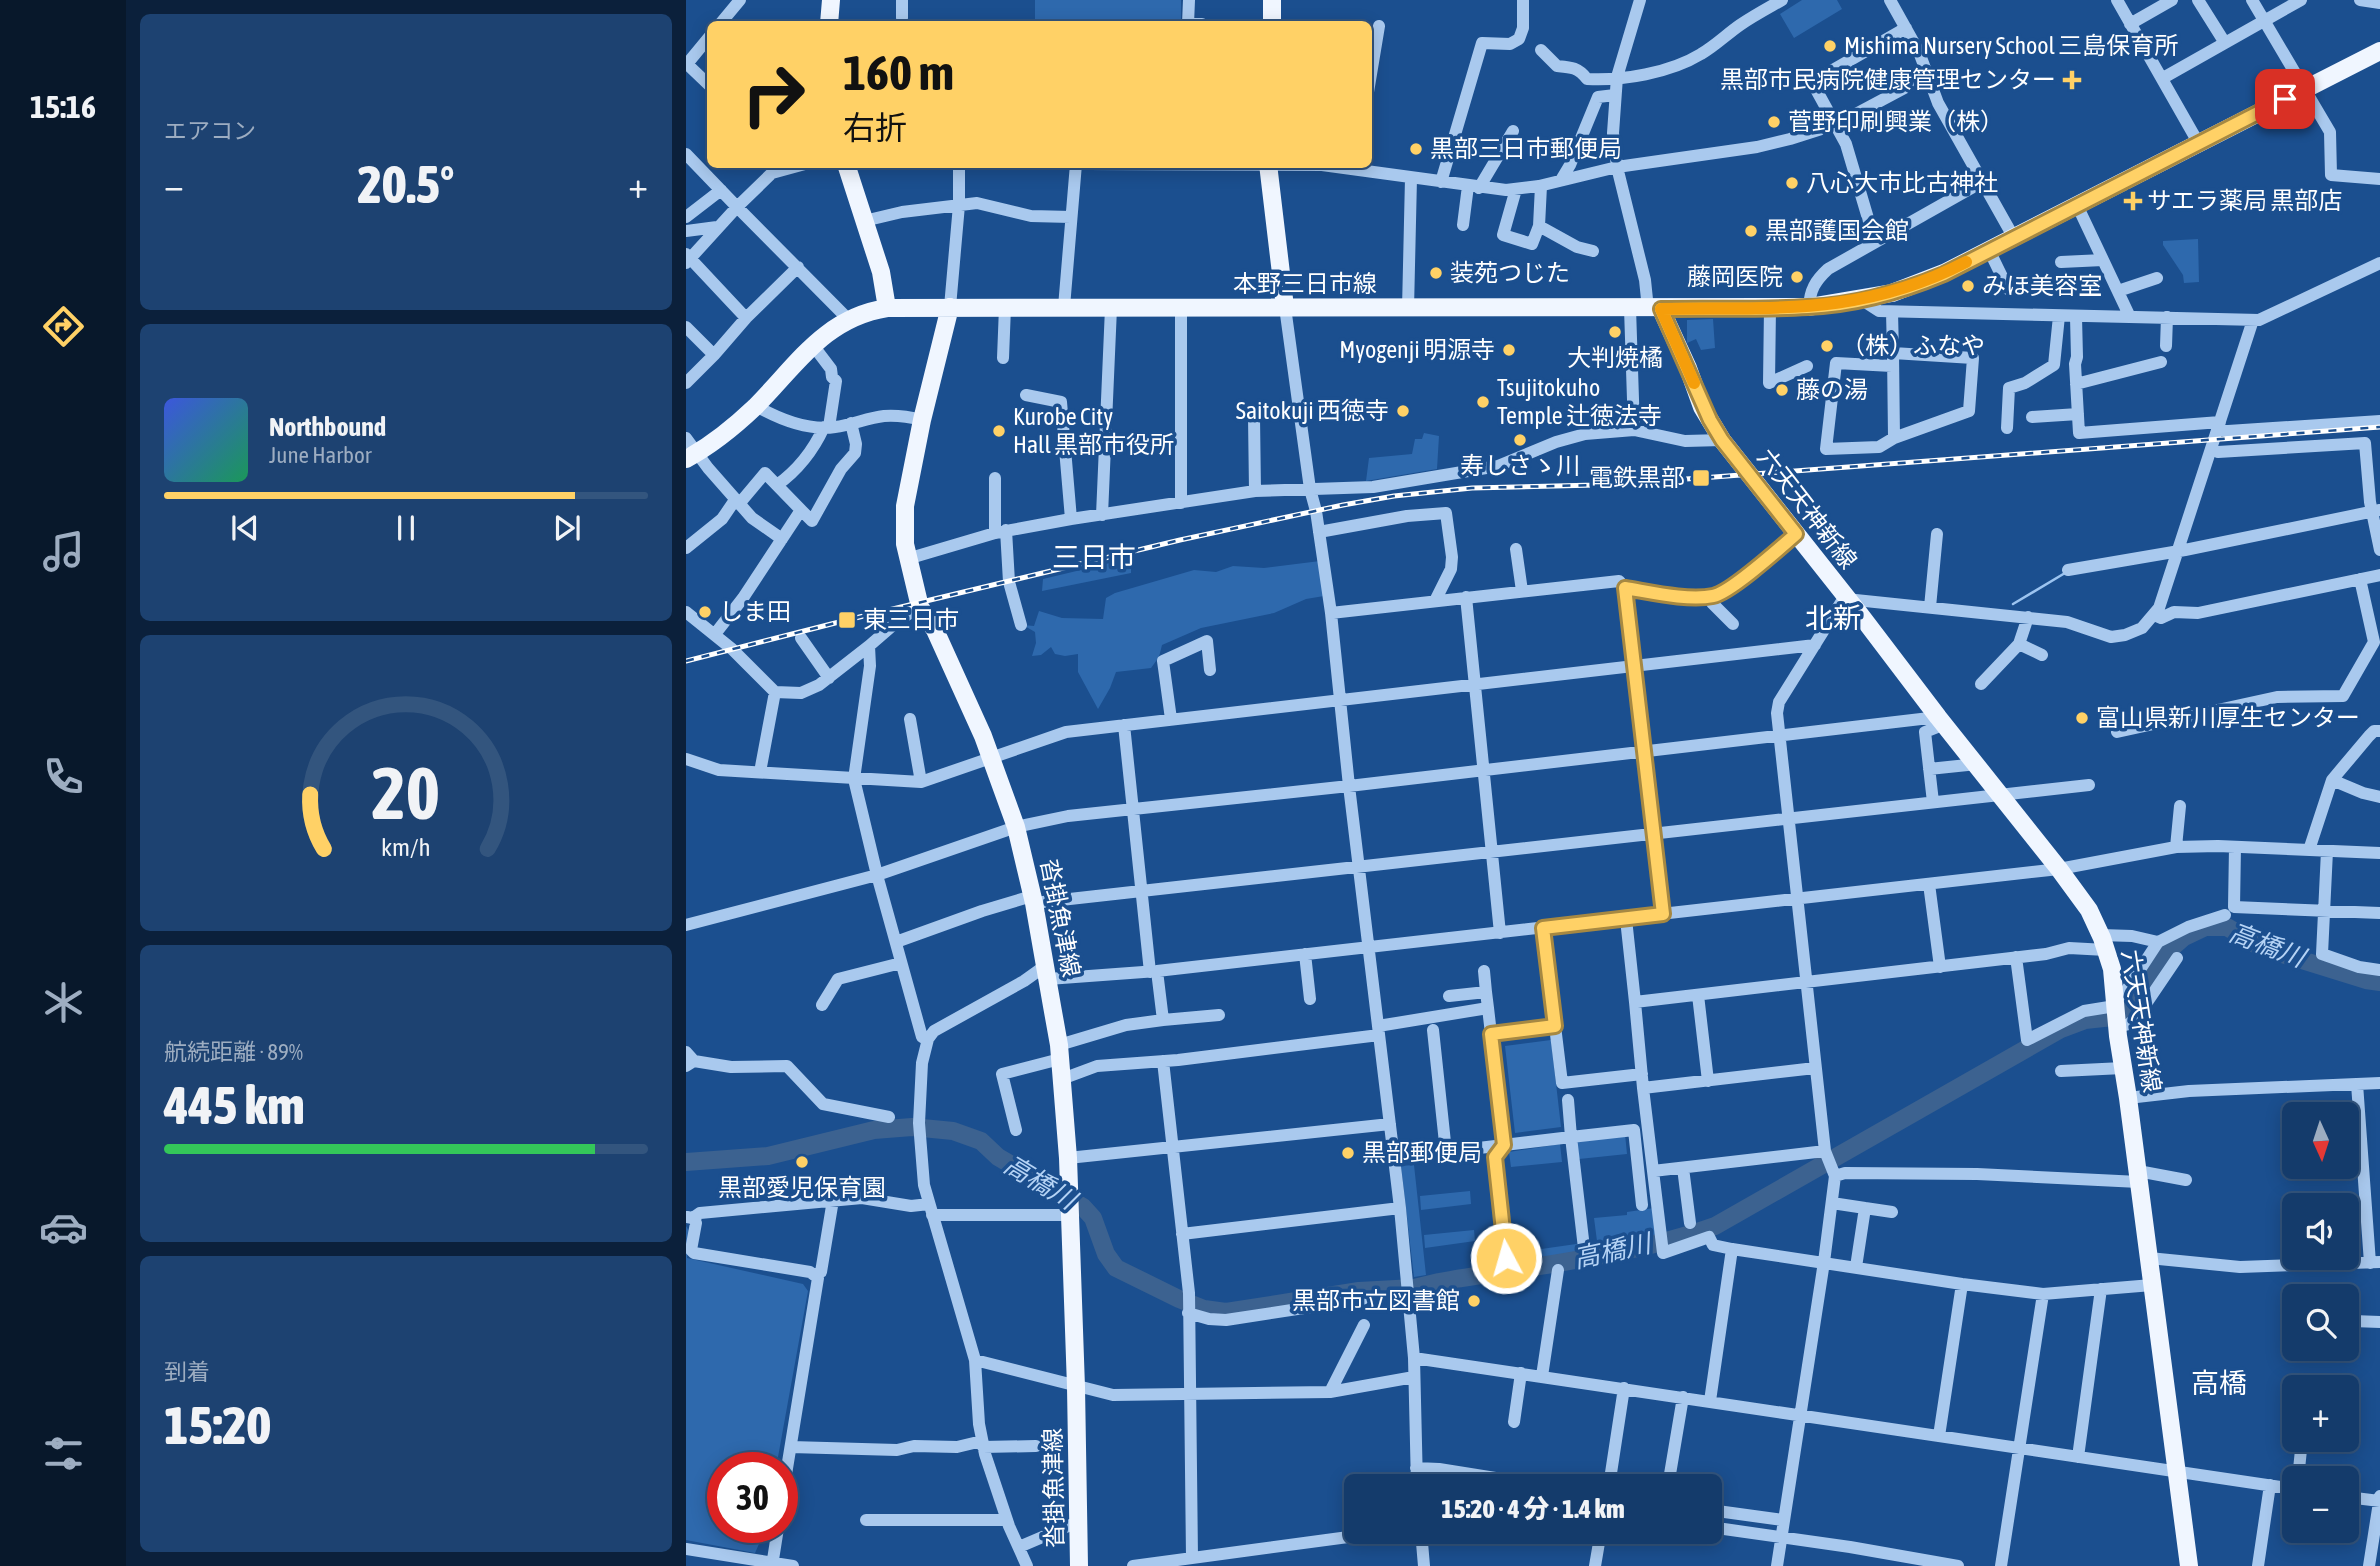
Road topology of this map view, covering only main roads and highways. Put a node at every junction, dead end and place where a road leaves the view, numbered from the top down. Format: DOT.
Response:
graph roads {
  1 [pos="831,0"];
  2 [pos="1272,0"];
  3 [pos="829,21"];
  4 [pos="1272,21"];
  5 [pos="2380,51"];
  6 [pos="847,168"];
  7 [pos="1268,168"];
  8 [pos="887,307"];
  9 [pos="950,307"];
  10 [pos="1285,307"];
  11 [pos="1647,308"];
  12 [pos="691,456"];
  13 [pos="1079,1566"];
  14 [pos="2189,1566"];
  1 -- 3 [label="main road"];
  2 -- 4 [label="main road"];
  5 -- 11 [label="main road"];
  6 -- 8 [label="main road"];
  7 -- 10 [label="main road"];
  8 -- 9 [label="main road, 本野三日市線"];
  8 -- 12 [label="main road, 本野三日市線"];
  9 -- 10 [label="main road, 本野三日市線"];
  9 -- 13 [label="main road, 沓掛魚津線"];
  10 -- 11 [label="main road, 本野三日市線"];
  11 -- 14 [label="main road, 六天天神新線"];
}
